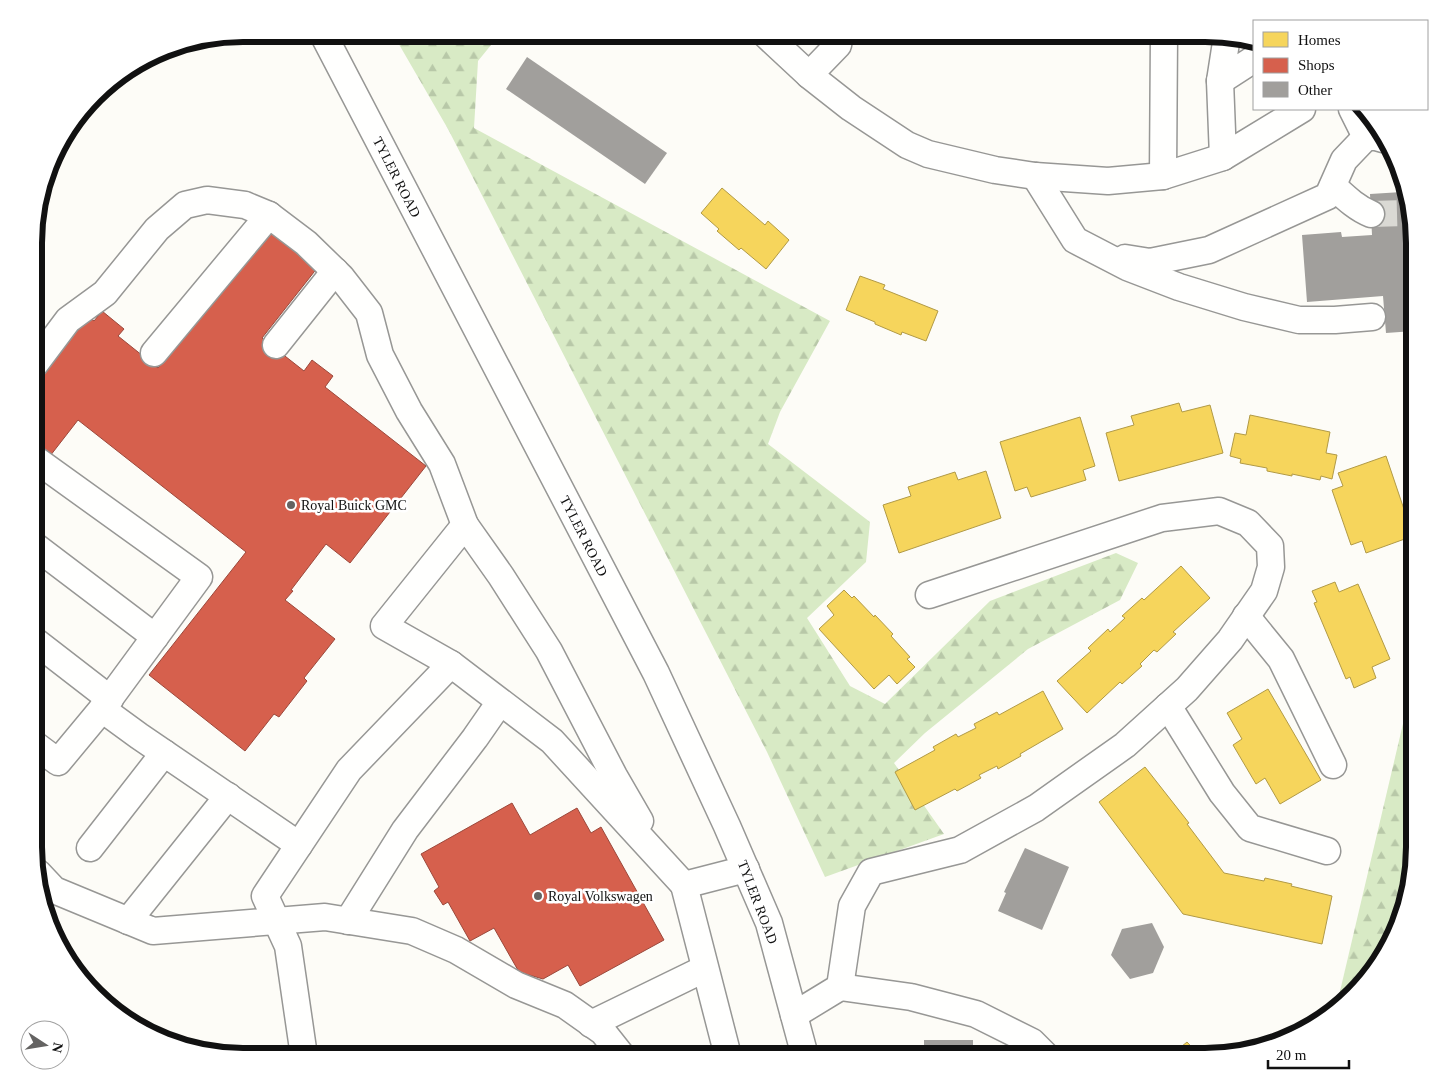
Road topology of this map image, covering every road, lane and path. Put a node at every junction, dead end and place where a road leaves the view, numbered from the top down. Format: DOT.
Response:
graph roads {
  1 [pos="327,42"];
  2 [pos="773,42"];
  3 [pos="839,42"];
  4 [pos="1164,42"];
  5 [pos="1227,44"];
  6 [pos="1253,60"];
  7 [pos="809,76"];
  8 [pos="1220,81"];
  9 [pos="1300,110"];
  10 [pos="1353,110"];
  11 [pos="1375,138"];
  12 [pos="1223,157"];
  13 [pos="1034,176"];
  14 [pos="1164,176"];
  15 [pos="1333,186"];
  16 [pos="1371,214"];
  17 [pos="269,215"];
  18 [pos="1106,256"];
  19 [pos="335,270"];
  20 [pos="1372,317"];
  21 [pos="276,345"];
  22 [pos="154,353"];
  23 [pos="42,355"];
  24 [pos="42,463"];
  25 [pos="465,525"];
  26 [pos="42,551"];
  27 [pos="929,595"];
  28 [pos="1246,616"];
  29 [pos="155,637"];
  30 [pos="42,647"];
  31 [pos="451,664"];
  32 [pos="500,702"];
  33 [pos="106,704"];
  34 [pos="1168,706"];
  35 [pos="42,750"];
  36 [pos="164,753"];
  37 [pos="1333,764"];
  38 [pos="228,796"];
  39 [pos="299,845"];
  40 [pos="90,848"];
  41 [pos="1327,851"];
  42 [pos="664,863"];
  43 [pos="746,869"];
  44 [pos="45,881"];
  45 [pos="684,885"];
  46 [pos="276,920"];
  47 [pos="128,921"];
  48 [pos="348,921"];
  49 [pos="704,969"];
  50 [pos="840,987"];
  51 [pos="794,1015"];
  52 [pos="591,1024"];
  53 [pos="303,1048"];
  54 [pos="616,1048"];
  55 [pos="726,1048"];
  56 [pos="802,1048"];
  57 [pos="1038,1048"];
  1 -- 43 [label="street, TYLER ROAD"];
  2 -- 7 [label="street"];
  3 -- 7 [label="street"];
  4 -- 14 [label="street"];
  5 -- 8 [label="street"];
  6 -- 8 [label="street"];
  7 -- 13 [label="street"];
  8 -- 12 [label="street"];
  9 -- 12 [label="street"];
  10 -- 11 [label="street"];
  11 -- 15 [label="street"];
  12 -- 14 [label="street"];
  13 -- 14 [label="street"];
  13 -- 18 [label="street"];
  15 -- 16 [label="street"];
  15 -- 18 [label="street"];
  17 -- 19 [label="street"];
  17 -- 22 [label="street"];
  17 -- 23 [label="street"];
  18 -- 20 [label="street"];
  19 -- 21 [label="street"];
  19 -- 25 [label="street"];
  24 -- 29 [label="street"];
  25 -- 31 [label="street"];
  25 -- 42 [label="street"];
  26 -- 29 [label="street"];
  27 -- 28 [label="street"];
  28 -- 34 [label="street"];
  28 -- 37 [label="street"];
  29 -- 33 [label="street"];
  30 -- 33 [label="street"];
  31 -- 32 [label="street"];
  31 -- 39 [label="street"];
  32 -- 42 [label="street"];
  32 -- 48 [label="street"];
  33 -- 35 [label="street"];
  33 -- 36 [label="street"];
  34 -- 41 [label="street"];
  34 -- 50 [label="street"];
  36 -- 38 [label="street"];
  36 -- 40 [label="street"];
  38 -- 39 [label="street"];
  38 -- 47 [label="street"];
  39 -- 46 [label="street"];
  42 -- 45 [label="street"];
  43 -- 45 [label="street"];
  43 -- 51 [label="street, TYLER ROAD"];
  44 -- 47 [label="street"];
  45 -- 49 [label="street"];
  46 -- 47 [label="street"];
  46 -- 48 [label="street"];
  46 -- 53 [label="street"];
  48 -- 52 [label="street"];
  49 -- 52 [label="street"];
  49 -- 55 [label="street"];
  50 -- 51 [label="street"];
  50 -- 57 [label="street"];
  51 -- 56 [label="street, TYLER ROAD"];
  52 -- 54 [label="street"];
}
